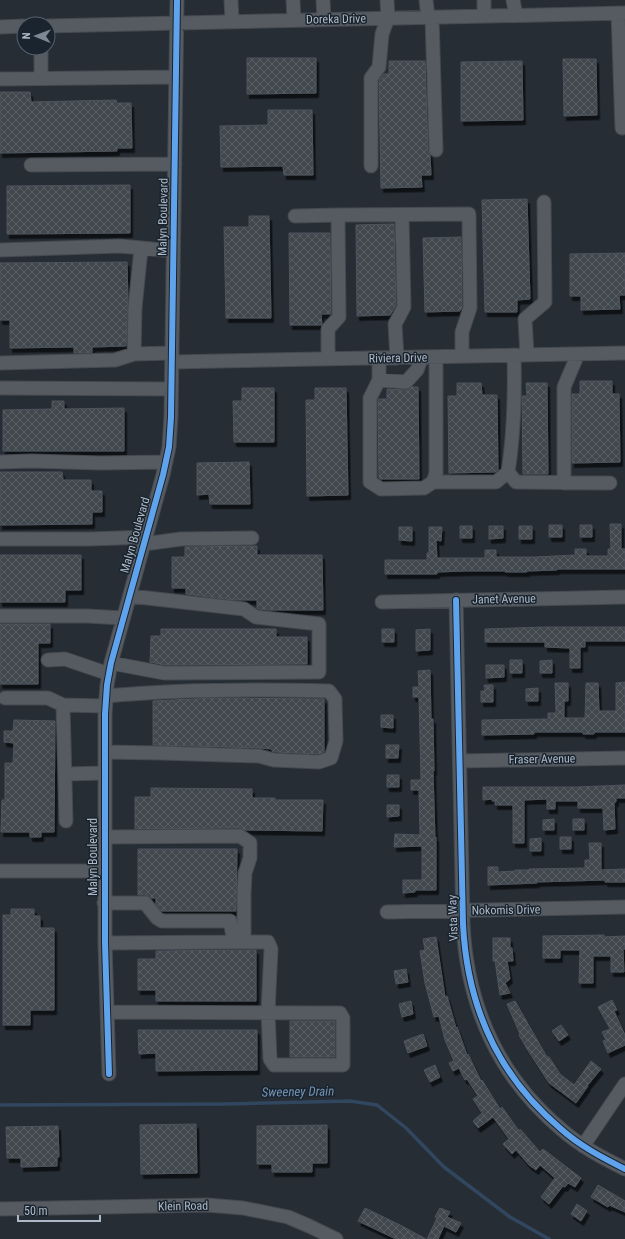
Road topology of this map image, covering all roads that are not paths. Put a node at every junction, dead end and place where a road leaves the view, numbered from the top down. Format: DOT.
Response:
graph roads {
  1 [pos="178,0"];
  2 [pos="231,0"];
  3 [pos="294,0"];
  4 [pos="323,0"];
  5 [pos="387,0"];
  6 [pos="426,0"];
  7 [pos="484,0"];
  8 [pos="513,0"];
  9 [pos="621,13"];
  10 [pos="516,15"];
  11 [pos="484,16"];
  12 [pos="430,17"];
  13 [pos="388,18"];
  14 [pos="324,19"];
  15 [pos="294,20"];
  16 [pos="232,21"];
  17 [pos="177,22"];
  18 [pos="16,26"];
  19 [pos="56,26"];
  20 [pos="0,27"];
  21 [pos="41,56"];
  22 [pos="41,78"];
  23 [pos="176,78"];
  24 [pos="0,79"];
  25 [pos="622,128"];
  26 [pos="436,150"];
  27 [pos="175,164"];
  28 [pos="31,165"];
  29 [pos="370,166"];
  30 [pos="544,202"];
  31 [pos="338,215"];
  32 [pos="402,215"];
  33 [pos="295,216"];
  34 [pos="141,249"];
  35 [pos="0,250"];
  36 [pos="173,251"];
  37 [pos="625,353"];
  38 [pos="134,354"];
  39 [pos="578,354"];
  40 [pos="514,355"];
  41 [pos="527,355"];
  42 [pos="462,356"];
  43 [pos="172,357"];
  44 [pos="422,357"];
  45 [pos="436,357"];
  46 [pos="379,358"];
  47 [pos="396,358"];
  48 [pos="328,359"];
  49 [pos="0,363"];
  50 [pos="379,380"];
  51 [pos="1,388"];
  52 [pos="171,389"];
  53 [pos="0,462"];
  54 [pos="166,462"];
  55 [pos="508,472"];
  56 [pos="432,482"];
  57 [pos="564,483"];
  58 [pos="610,483"];
  59 [pos="252,538"];
  60 [pos="0,539"];
  61 [pos="146,541"];
  62 [pos="130,596"];
  63 [pos="625,597"];
  64 [pos="456,600"];
  65 [pos="382,602"];
  66 [pos="0,616"];
  67 [pos="123,618"];
  68 [pos="48,660"];
  69 [pos="110,668"];
  70 [pos="5,698"];
  71 [pos="106,701"];
  72 [pos="63,704"];
  73 [pos="105,752"];
  74 [pos="625,758"];
  75 [pos="460,761"];
  76 [pos="104,773"];
  77 [pos="65,774"];
  78 [pos="66,821"];
  79 [pos="104,837"];
  80 [pos="0,871"];
  81 [pos="104,871"];
  82 [pos="104,903"];
  83 [pos="625,907"];
  84 [pos="463,911"];
  85 [pos="386,912"];
  86 [pos="239,942"];
  87 [pos="105,943"];
  88 [pos="107,1012"];
  89 [pos="268,1012"];
  90 [pos="109,1074"];
  91 [pos="625,1084"];
  92 [pos="583,1146"];
  93 [pos="625,1169"];
  94 [pos="0,1209"];
  95 [pos="331,1238"];
  1 -- 17 [label="street, Malyn Boulevard"];
  2 -- 16 [label="street"];
  3 -- 15 [label="street"];
  4 -- 14 [label="street"];
  5 -- 13 [label="street"];
  6 -- 12 [label="street"];
  7 -- 11 [label="street"];
  8 -- 10 [label="street"];
  9 -- 10 [label="street, Doreka Drive"];
  9 -- 25 [label="street"];
  10 -- 11 [label="street, Doreka Drive"];
  11 -- 12 [label="street, Doreka Drive"];
  12 -- 13 [label="street, Doreka Drive"];
  12 -- 26 [label="street"];
  13 -- 14 [label="street, Doreka Drive"];
  13 -- 29 [label="street"];
  14 -- 15 [label="street, Doreka Drive"];
  15 -- 16 [label="street, Doreka Drive"];
  16 -- 17 [label="street, Doreka Drive"];
  17 -- 19 [label="street, Doreka Drive"];
  17 -- 23 [label="street, Malyn Boulevard"];
  18 -- 20 [label="street"];
  21 -- 22 [label="street"];
  22 -- 23 [label="street"];
  22 -- 24 [label="street"];
  23 -- 27 [label="street, Malyn Boulevard"];
  27 -- 28 [label="street"];
  27 -- 36 [label="street, Malyn Boulevard"];
  30 -- 41 [label="street"];
  31 -- 32 [label="street"];
  31 -- 33 [label="street"];
  31 -- 48 [label="street"];
  32 -- 42 [label="street"];
  32 -- 47 [label="street"];
  34 -- 35 [label="street"];
  34 -- 36 [label="street"];
  34 -- 38 [label="street"];
  36 -- 43 [label="street, Malyn Boulevard"];
  37 -- 39 [label="street, Riviera Drive"];
  38 -- 43 [label="street, Riviera Drive"];
  38 -- 49 [label="street, Riviera Drive"];
  39 -- 41 [label="street, Riviera Drive"];
  39 -- 57 [label="street"];
  40 -- 41 [label="street, Riviera Drive"];
  40 -- 42 [label="street, Riviera Drive"];
  40 -- 55 [label="street"];
  42 -- 45 [label="street, Riviera Drive"];
  43 -- 48 [label="street, Riviera Drive"];
  43 -- 52 [label="street, Malyn Boulevard"];
  44 -- 45 [label="street, Riviera Drive"];
  44 -- 47 [label="street, Riviera Drive"];
  44 -- 50 [label="street"];
  45 -- 56 [label="street"];
  46 -- 47 [label="street, Riviera Drive"];
  46 -- 48 [label="street, Riviera Drive"];
  46 -- 50 [label="street"];
  50 -- 56 [label="street"];
  51 -- 52 [label="street"];
  52 -- 54 [label="street, Malyn Boulevard"];
  53 -- 54 [label="street"];
  54 -- 61 [label="street, Malyn Boulevard"];
  55 -- 56 [label="street"];
  55 -- 57 [label="street"];
  57 -- 58 [label="street"];
  59 -- 61 [label="street"];
  60 -- 61 [label="street"];
  61 -- 62 [label="street, Malyn Boulevard"];
  62 -- 67 [label="street, Malyn Boulevard"];
  62 -- 69 [label="street"];
  63 -- 64 [label="street, Janet Avenue"];
  64 -- 65 [label="street, Janet Avenue"];
  64 -- 75 [label="street, Vista Way"];
  66 -- 67 [label="street"];
  67 -- 69 [label="street, Malyn Boulevard"];
  68 -- 69 [label="street"];
  69 -- 71 [label="street, Malyn Boulevard"];
  70 -- 72 [label="street"];
  71 -- 72 [label="street"];
  71 -- 73 [label="street, Malyn Boulevard"];
  71 -- 73 [label="street"];
  72 -- 77 [label="street"];
  73 -- 76 [label="street, Malyn Boulevard"];
  74 -- 75 [label="street, Fraser Avenue"];
  75 -- 84 [label="street, Vista Way"];
  76 -- 77 [label="street"];
  76 -- 79 [label="street, Malyn Boulevard"];
  77 -- 78 [label="street"];
  79 -- 81 [label="street, Malyn Boulevard"];
  79 -- 86 [label="street"];
  80 -- 81 [label="street"];
  81 -- 82 [label="street, Malyn Boulevard"];
  82 -- 86 [label="street"];
  82 -- 87 [label="street, Malyn Boulevard"];
  83 -- 84 [label="street, Nokomis Drive"];
  84 -- 85 [label="street, Nokomis Drive"];
  84 -- 92 [label="street, Vista Way"];
  86 -- 87 [label="street"];
  86 -- 89 [label="street"];
  87 -- 88 [label="street, Malyn Boulevard"];
  88 -- 89 [label="street"];
  88 -- 90 [label="street, Malyn Boulevard"];
  89 -- 89 [label="street"];
  91 -- 92 [label="street"];
  92 -- 93 [label="street, Vista Way"];
  94 -- 95 [label="street, Klein Road"];
}
